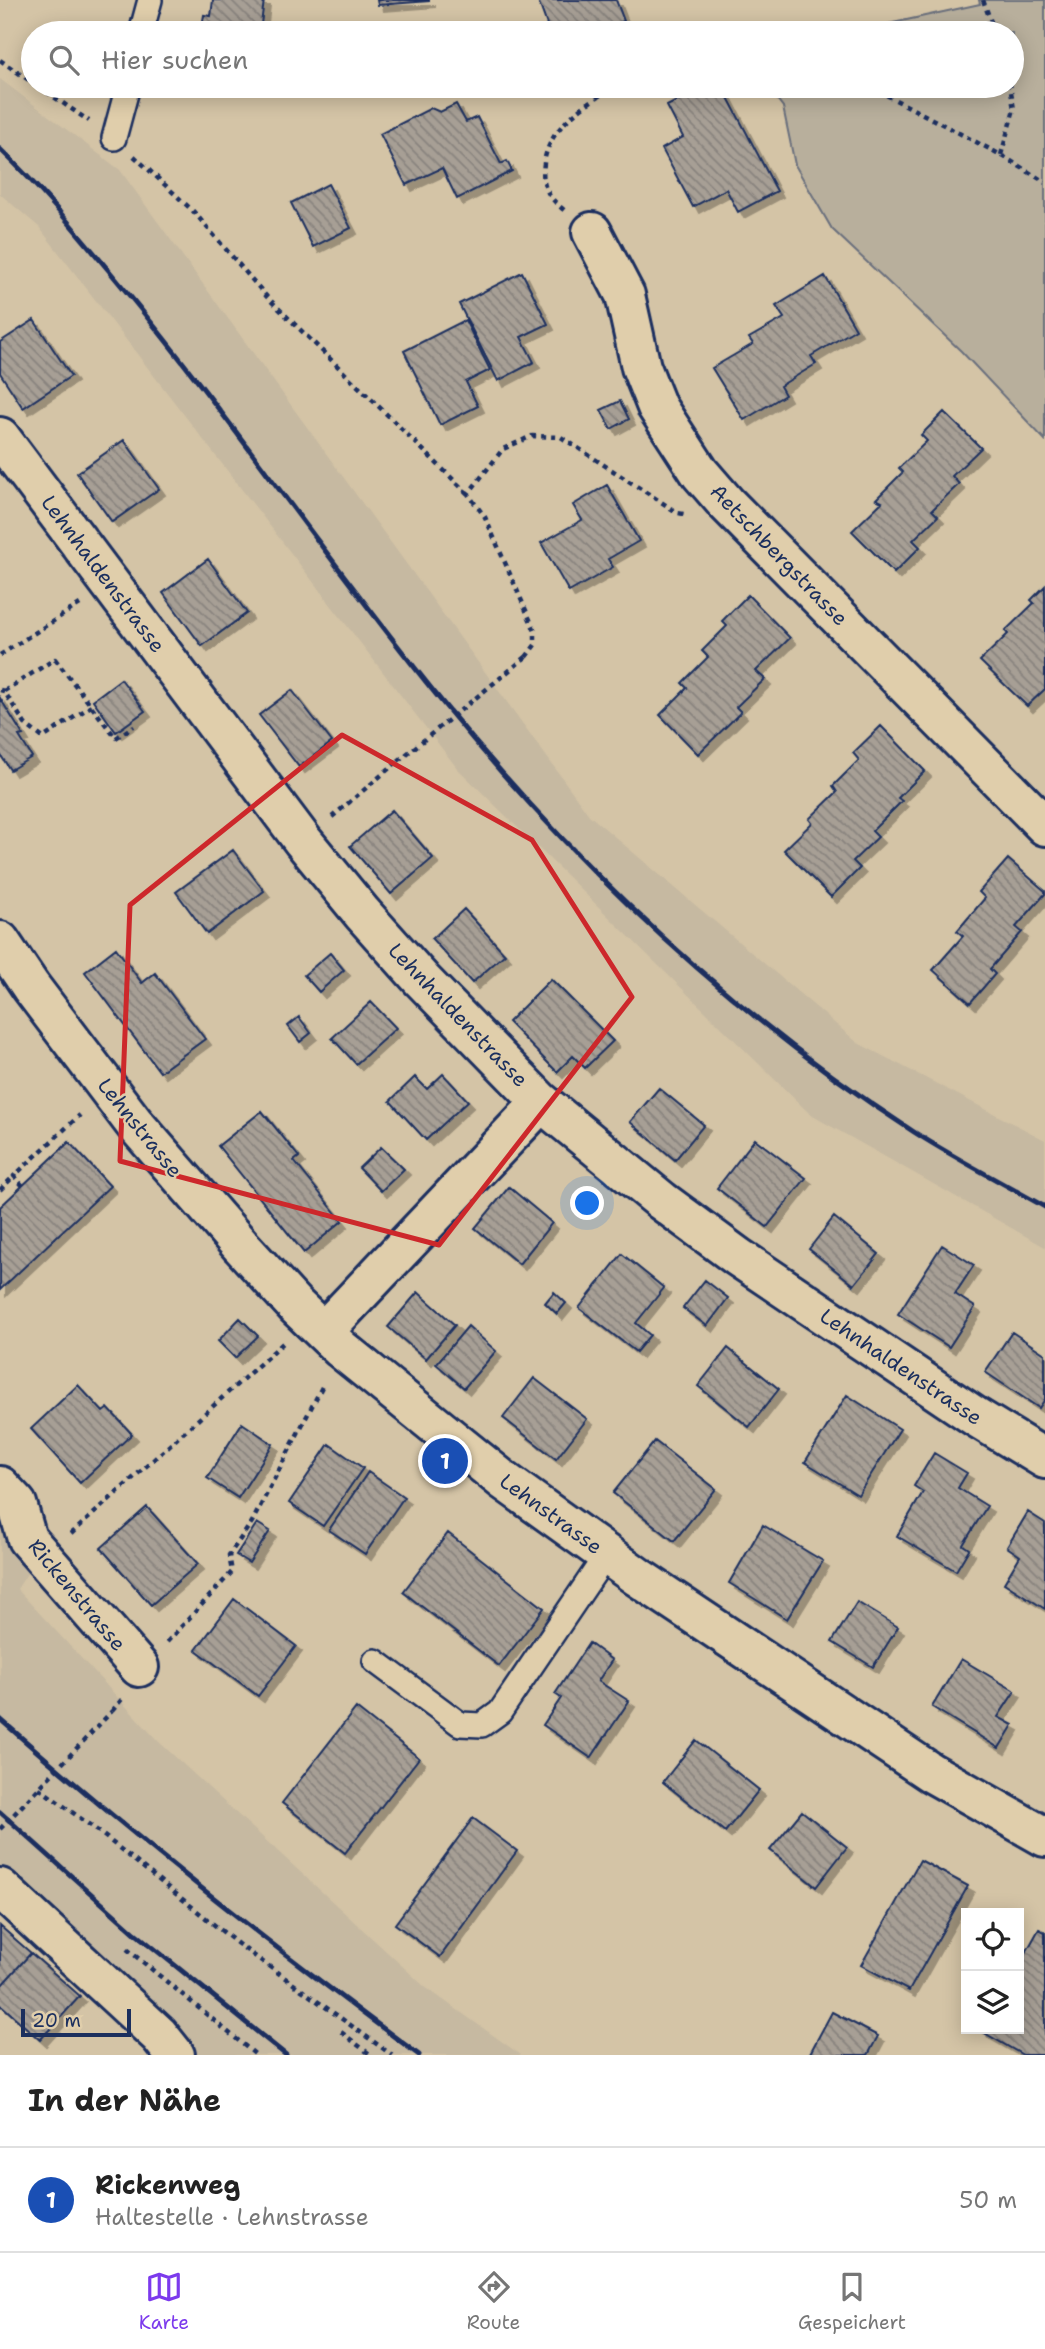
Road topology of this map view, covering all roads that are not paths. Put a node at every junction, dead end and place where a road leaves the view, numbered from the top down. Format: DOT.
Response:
graph roads {
  1 [pos="150,0"];
  2 [pos="144,21"];
  3 [pos="125,98"];
  4 [pos="114,138"];
  5 [pos="592,232"];
  6 [pos="0,437"];
  7 [pos="1045,826"];
  8 [pos="0,941"];
  9 [pos="540,1101"];
  10 [pos="305,1336"];
  11 [pos="1045,1459"];
  12 [pos="0,1486"];
  13 [pos="607,1554"];
  14 [pos="150,1658"];
  15 [pos="375,1661"];
  16 [pos="1045,1837"];
  17 [pos="0,1888"];
  18 [pos="175,2055"];
  1 -- 2 [label="lane"];
  3 -- 4 [label="lane"];
  5 -- 7 [label="street, Aetschbergstrasse"];
  6 -- 9 [label="street, Lehnhaldenstrasse"];
  8 -- 10 [label="street, Lehnstrasse"];
  9 -- 10 [label="street"];
  9 -- 11 [label="street, Lehnhaldenstrasse"];
  10 -- 13 [label="street, Lehnstrasse"];
  12 -- 14 [label="street, Rickenstrasse"];
  13 -- 15 [label="lane"];
  13 -- 16 [label="street, Lehnstrasse"];
  17 -- 18 [label="street"];
}
